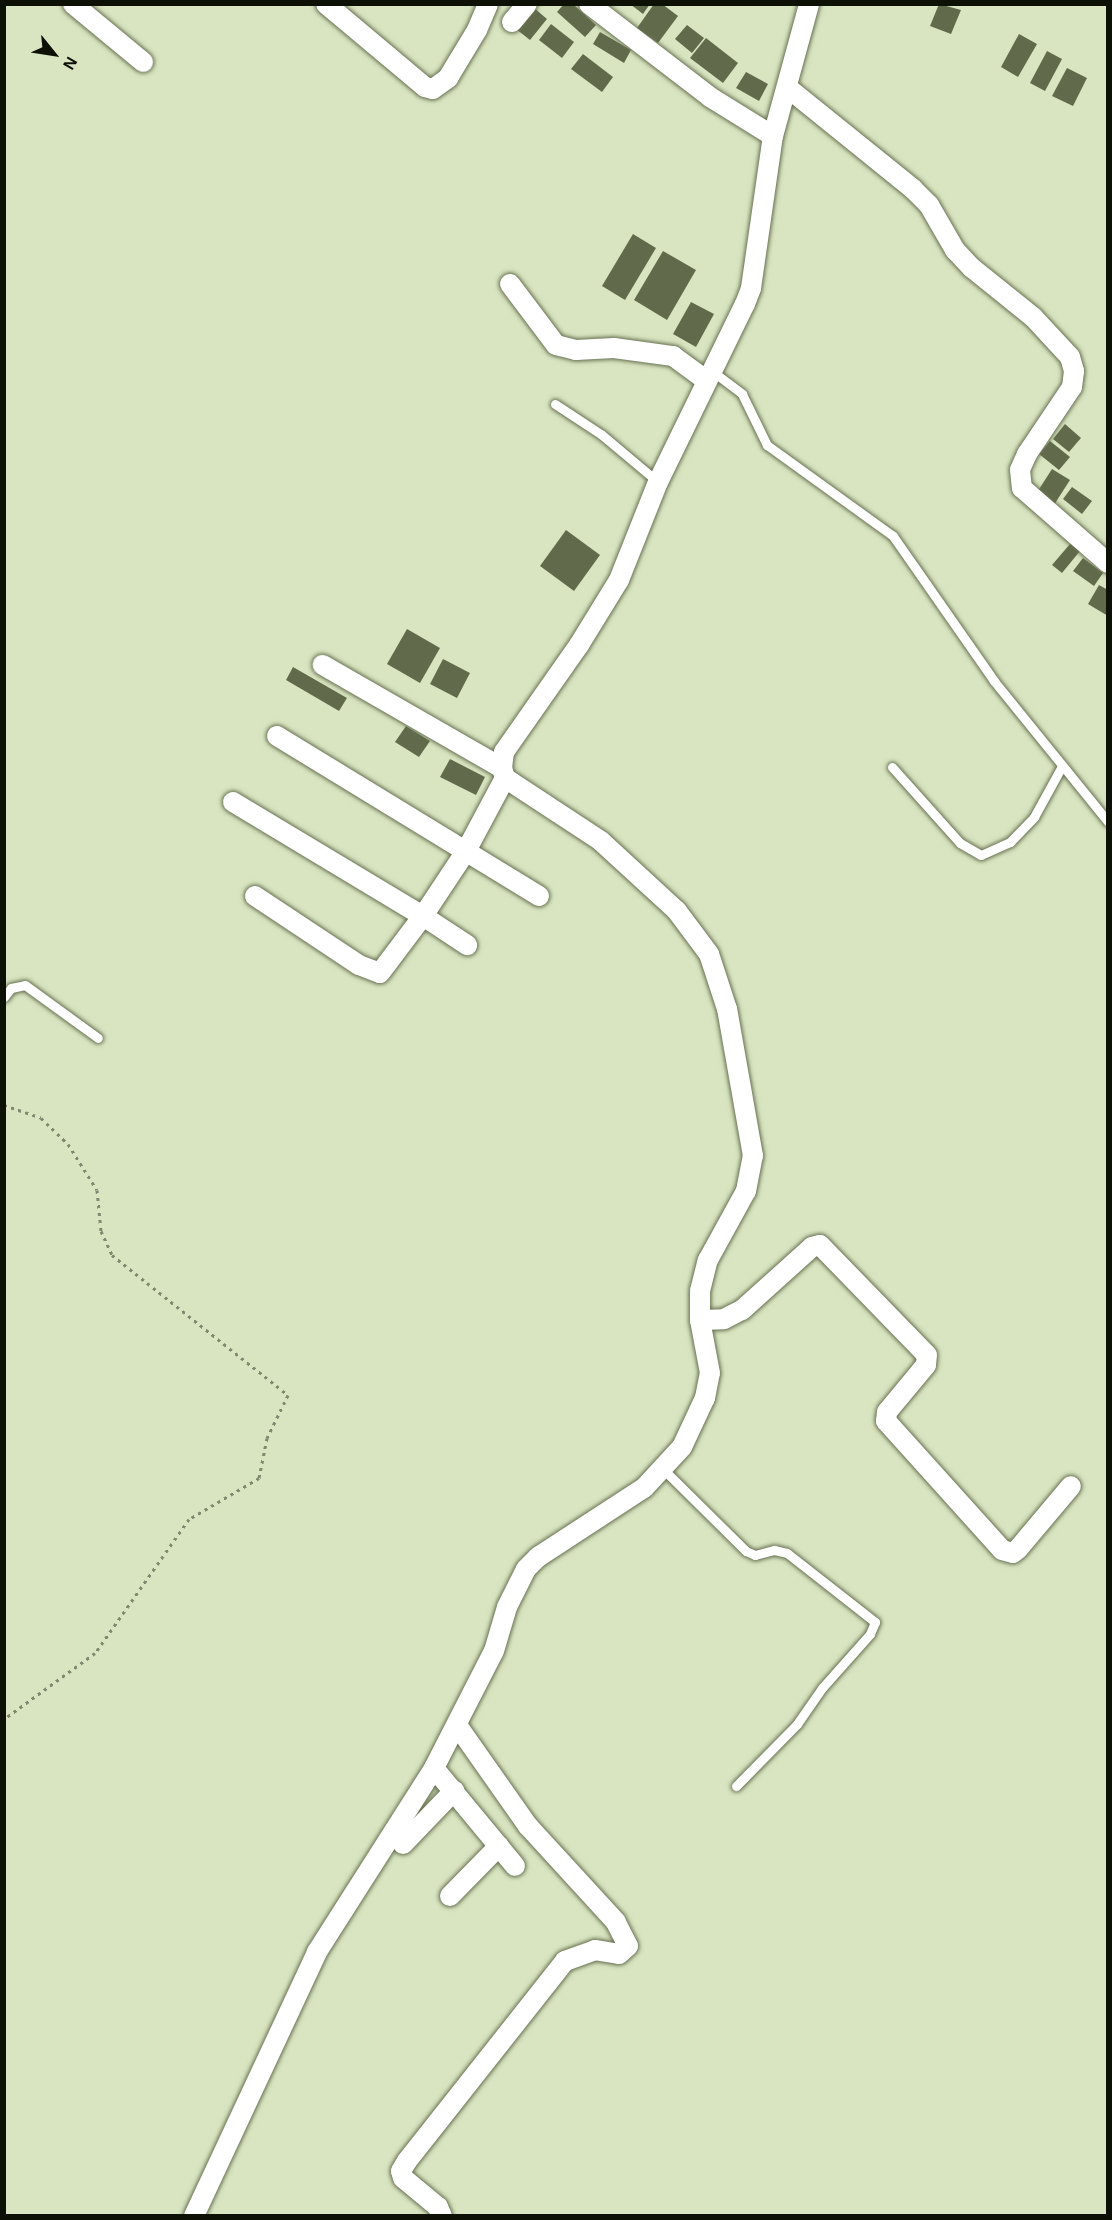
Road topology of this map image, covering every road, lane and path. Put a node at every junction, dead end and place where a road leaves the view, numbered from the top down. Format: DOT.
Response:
graph roads {
  1 [pos="73,4"];
  2 [pos="326,4"];
  3 [pos="488,4"];
  4 [pos="527,4"];
  5 [pos="589,4"];
  6 [pos="809,4"];
  7 [pos="513,22"];
  8 [pos="143,62"];
  9 [pos="788,88"];
  10 [pos="773,135"];
  11 [pos="510,284"];
  12 [pos="710,376"];
  13 [pos="555,404"];
  14 [pos="658,482"];
  15 [pos="1107,563"];
  16 [pos="323,665"];
  17 [pos="277,736"];
  18 [pos="1062,766"];
  19 [pos="892,767"];
  20 [pos="504,773"];
  21 [pos="233,802"];
  22 [pos="1107,822"];
  23 [pos="466,851"];
  24 [pos="255,896"];
  25 [pos="539,896"];
  26 [pos="423,916"];
  27 [pos="467,945"];
  28 [pos="4,997"];
  29 [pos="98,1038"];
  30 [pos="4,1105"];
  31 [pos="700,1320"];
  32 [pos="663,1469"];
  33 [pos="1071,1486"];
  34 [pos="4,1719"];
  35 [pos="457,1725"];
  36 [pos="434,1768"];
  37 [pos="736,1786"];
  38 [pos="454,1791"];
  39 [pos="403,1844"];
  40 [pos="499,1846"];
  41 [pos="515,1866"];
  42 [pos="450,1896"];
  43 [pos="194,2216"];
  44 [pos="442,2216"];
  1 -- 8 [label="street"];
  2 -- 3 [label="street"];
  4 -- 7 [label="street"];
  5 -- 10 [label="street"];
  6 -- 9 [label="street"];
  9 -- 10 [label="street"];
  9 -- 15 [label="street"];
  10 -- 12 [label="street"];
  11 -- 12 [label="street"];
  12 -- 14 [label="street"];
  12 -- 18 [label="lane"];
  13 -- 14 [label="lane"];
  14 -- 20 [label="street"];
  16 -- 20 [label="street"];
  17 -- 23 [label="street"];
  18 -- 19 [label="lane"];
  18 -- 22 [label="lane"];
  20 -- 23 [label="street"];
  20 -- 31 [label="street"];
  21 -- 26 [label="street"];
  23 -- 25 [label="street"];
  23 -- 26 [label="street"];
  24 -- 26 [label="street"];
  26 -- 27 [label="street"];
  28 -- 29 [label="lane"];
  30 -- 34 [label="path"];
  31 -- 32 [label="street"];
  31 -- 33 [label="street"];
  32 -- 35 [label="street"];
  32 -- 37 [label="lane"];
  35 -- 36 [label="street"];
  35 -- 44 [label="street"];
  36 -- 38 [label="street"];
  36 -- 43 [label="street"];
  38 -- 39 [label="street"];
  38 -- 40 [label="street"];
  40 -- 41 [label="street"];
  40 -- 42 [label="street"];
}
